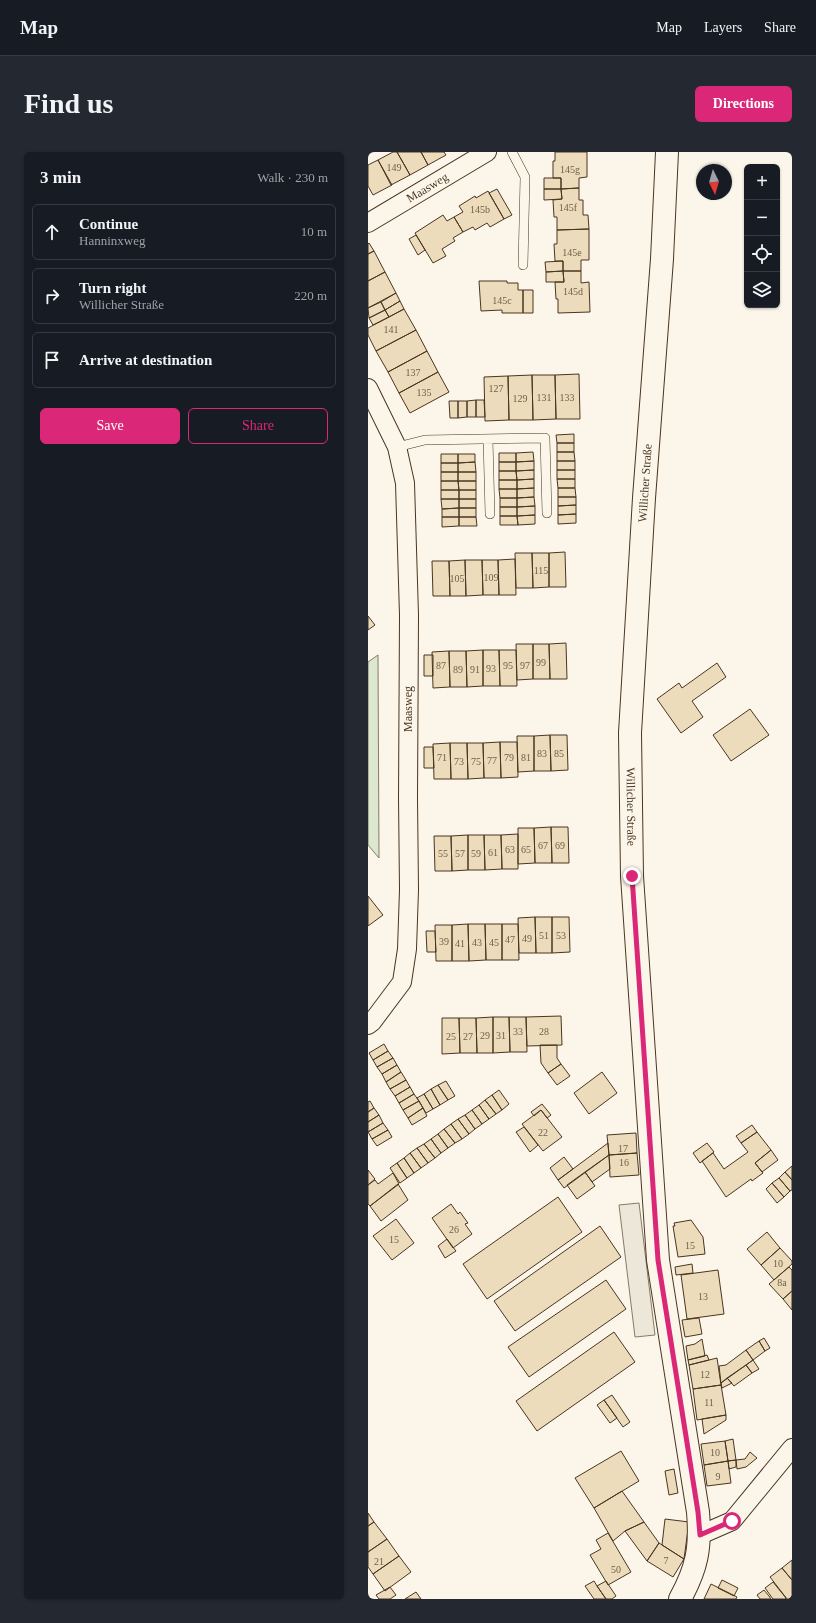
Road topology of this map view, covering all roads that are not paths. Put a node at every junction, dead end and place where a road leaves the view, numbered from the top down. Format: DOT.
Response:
graph roads {
  1 [pos="487,152"];
  2 [pos="512,152"];
  3 [pos="667,152"];
  4 [pos="368,223"];
  5 [pos="523,265"];
  6 [pos="368,388"];
  7 [pos="488,439"];
  8 [pos="397,447"];
  9 [pos="547,513"];
  10 [pos="490,514"];
  11 [pos="368,1024"];
  12 [pos="792,1448"];
  13 [pos="700,1535"];
  14 [pos="680,1599"];
  1 -- 4 [label="street, Maasweg"];
  2 -- 5 [label="lane"];
  3 -- 13 [label="street, Willicher Straße"];
  6 -- 8 [label="street, Maasweg"];
  7 -- 8 [label="lane"];
  7 -- 9 [label="lane"];
  7 -- 10 [label="lane"];
  8 -- 11 [label="street, Maasweg"];
  12 -- 13 [label="street"];
  13 -- 14 [label="street, Willicher Straße"];
}
